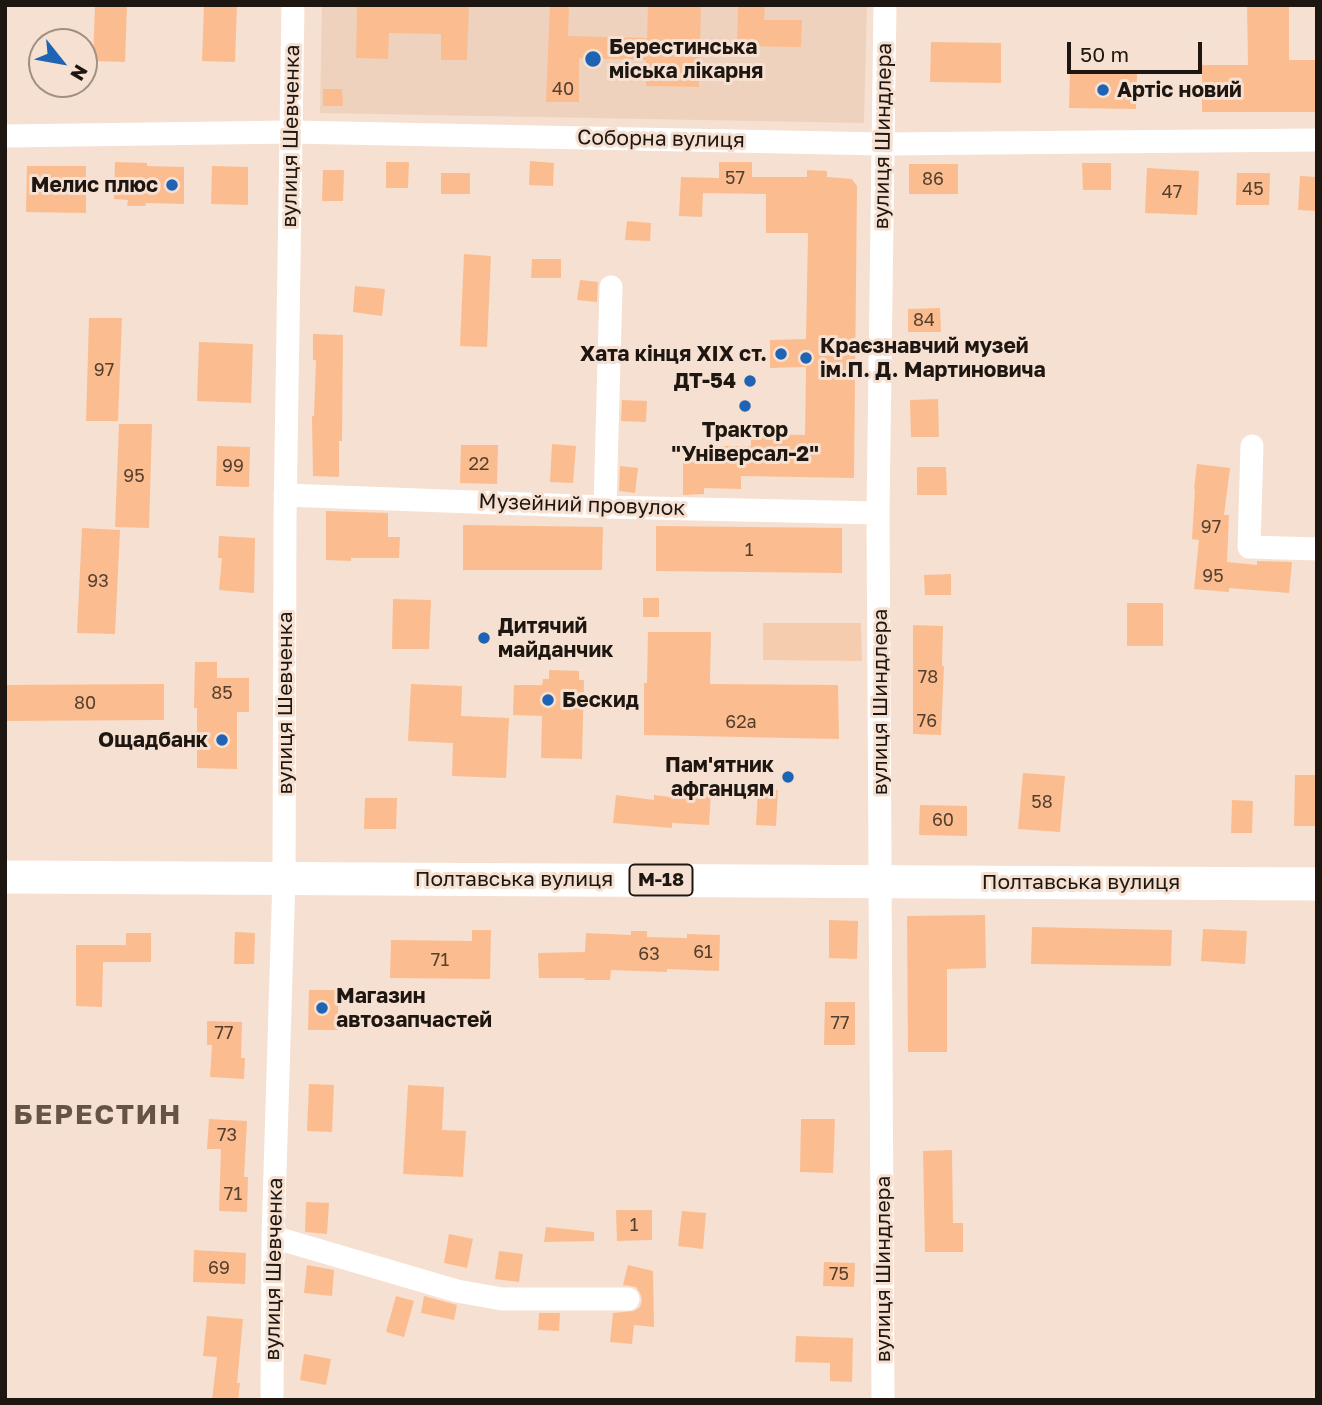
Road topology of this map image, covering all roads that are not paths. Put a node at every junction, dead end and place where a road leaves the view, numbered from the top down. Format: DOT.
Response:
graph roads {
  1 [pos="293,5"];
  2 [pos="885,5"];
  3 [pos="292,132"];
  4 [pos="5,136"];
  5 [pos="1317,140"];
  6 [pos="883,144"];
  7 [pos="611,287"];
  8 [pos="1252,446"];
  9 [pos="285,495"];
  10 [pos="606,507"];
  11 [pos="878,513"];
  12 [pos="1317,549"];
  13 [pos="5,877"];
  14 [pos="284,878"];
  15 [pos="881,880"];
  16 [pos="1317,884"];
  17 [pos="273,1237"];
  18 [pos="628,1299"];
  19 [pos="272,1400"];
  20 [pos="883,1400"];
  1 -- 3 [label="street, вулиця Шевченка"];
  2 -- 6 [label="street, вулиця Шиндлера"];
  3 -- 4 [label="street, Соборна вулиця"];
  3 -- 6 [label="street, Соборна вулиця"];
  3 -- 9 [label="street, вулиця Шевченка"];
  5 -- 6 [label="street, Соборна вулиця"];
  6 -- 11 [label="street, вулиця Шиндлера"];
  7 -- 10 [label="street"];
  8 -- 12 [label="street"];
  9 -- 10 [label="street, Музейний провулок"];
  9 -- 14 [label="street, вулиця Шевченка"];
  10 -- 11 [label="street, Музейний провулок"];
  11 -- 15 [label="street, вулиця Шиндлера"];
  13 -- 14 [label="highway, Полтавська вулиця / М-18"];
  14 -- 15 [label="highway, Полтавська вулиця / М-18"];
  14 -- 17 [label="street, вулиця Шевченка"];
  15 -- 16 [label="highway, Полтавська вулиця / М-18"];
  15 -- 20 [label="street, вулиця Шиндлера"];
  17 -- 18 [label="street"];
  17 -- 19 [label="street, вулиця Шевченка"];
}
